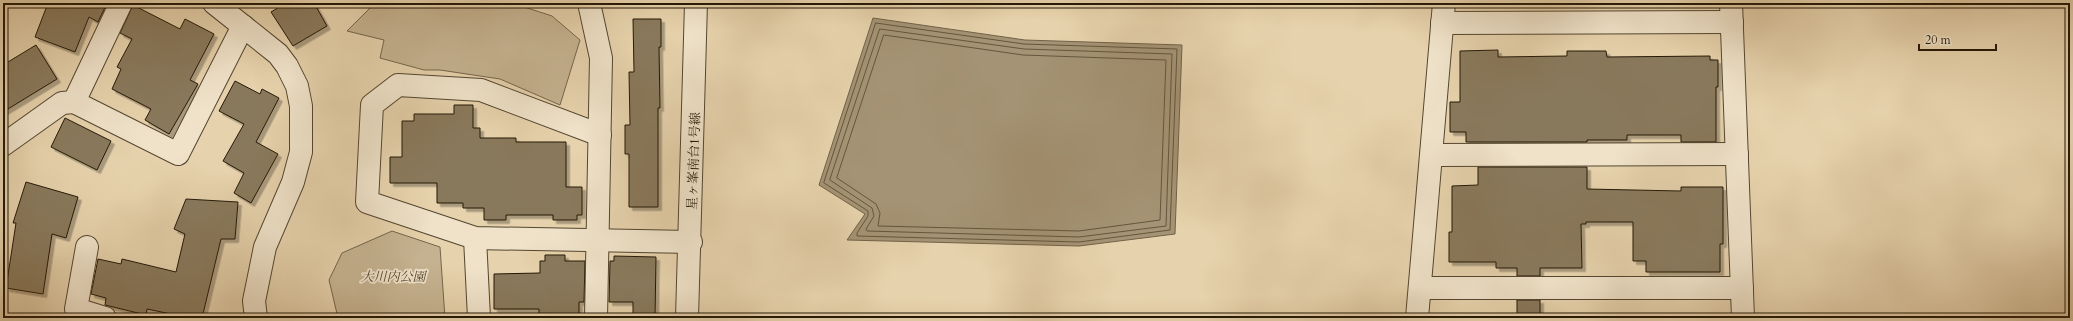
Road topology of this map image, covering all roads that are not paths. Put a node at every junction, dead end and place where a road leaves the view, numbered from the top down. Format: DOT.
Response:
graph roads {
  1 [pos="121,3"];
  2 [pos="214,3"];
  3 [pos="589,3"];
  4 [pos="696,3"];
  5 [pos="1443,13"];
  6 [pos="1732,13"];
  7 [pos="243,26"];
  8 [pos="74,102"];
  9 [pos="600,135"];
  10 [pos="3,145"];
  11 [pos="1737,154"];
  12 [pos="1432,155"];
  13 [pos="475,238"];
  14 [pos="597,240"];
  15 [pos="691,242"];
  16 [pos="87,247"];
  17 [pos="1420,288"];
  18 [pos="1742,288"];
  19 [pos="105,318"];
  20 [pos="254,318"];
  21 [pos="479,318"];
  22 [pos="596,318"];
  23 [pos="687,318"];
  24 [pos="1417,318"];
  25 [pos="1743,318"];
  1 -- 8 [label="street"];
  2 -- 7 [label="street"];
  3 -- 9 [label="street"];
  4 -- 15 [label="street, 星ヶ峯南台1号線"];
  5 -- 6 [label="street"];
  5 -- 12 [label="street"];
  6 -- 11 [label="street"];
  7 -- 8 [label="street"];
  7 -- 20 [label="street"];
  8 -- 10 [label="street"];
  9 -- 13 [label="street"];
  9 -- 14 [label="street"];
  11 -- 12 [label="street"];
  11 -- 18 [label="street"];
  12 -- 17 [label="street"];
  13 -- 14 [label="street"];
  13 -- 21 [label="street"];
  14 -- 15 [label="street"];
  14 -- 22 [label="street"];
  15 -- 23 [label="street, 星ヶ峯南台1号線"];
  16 -- 19 [label="street"];
  17 -- 18 [label="street"];
  17 -- 24 [label="street"];
  18 -- 25 [label="street"];
}
